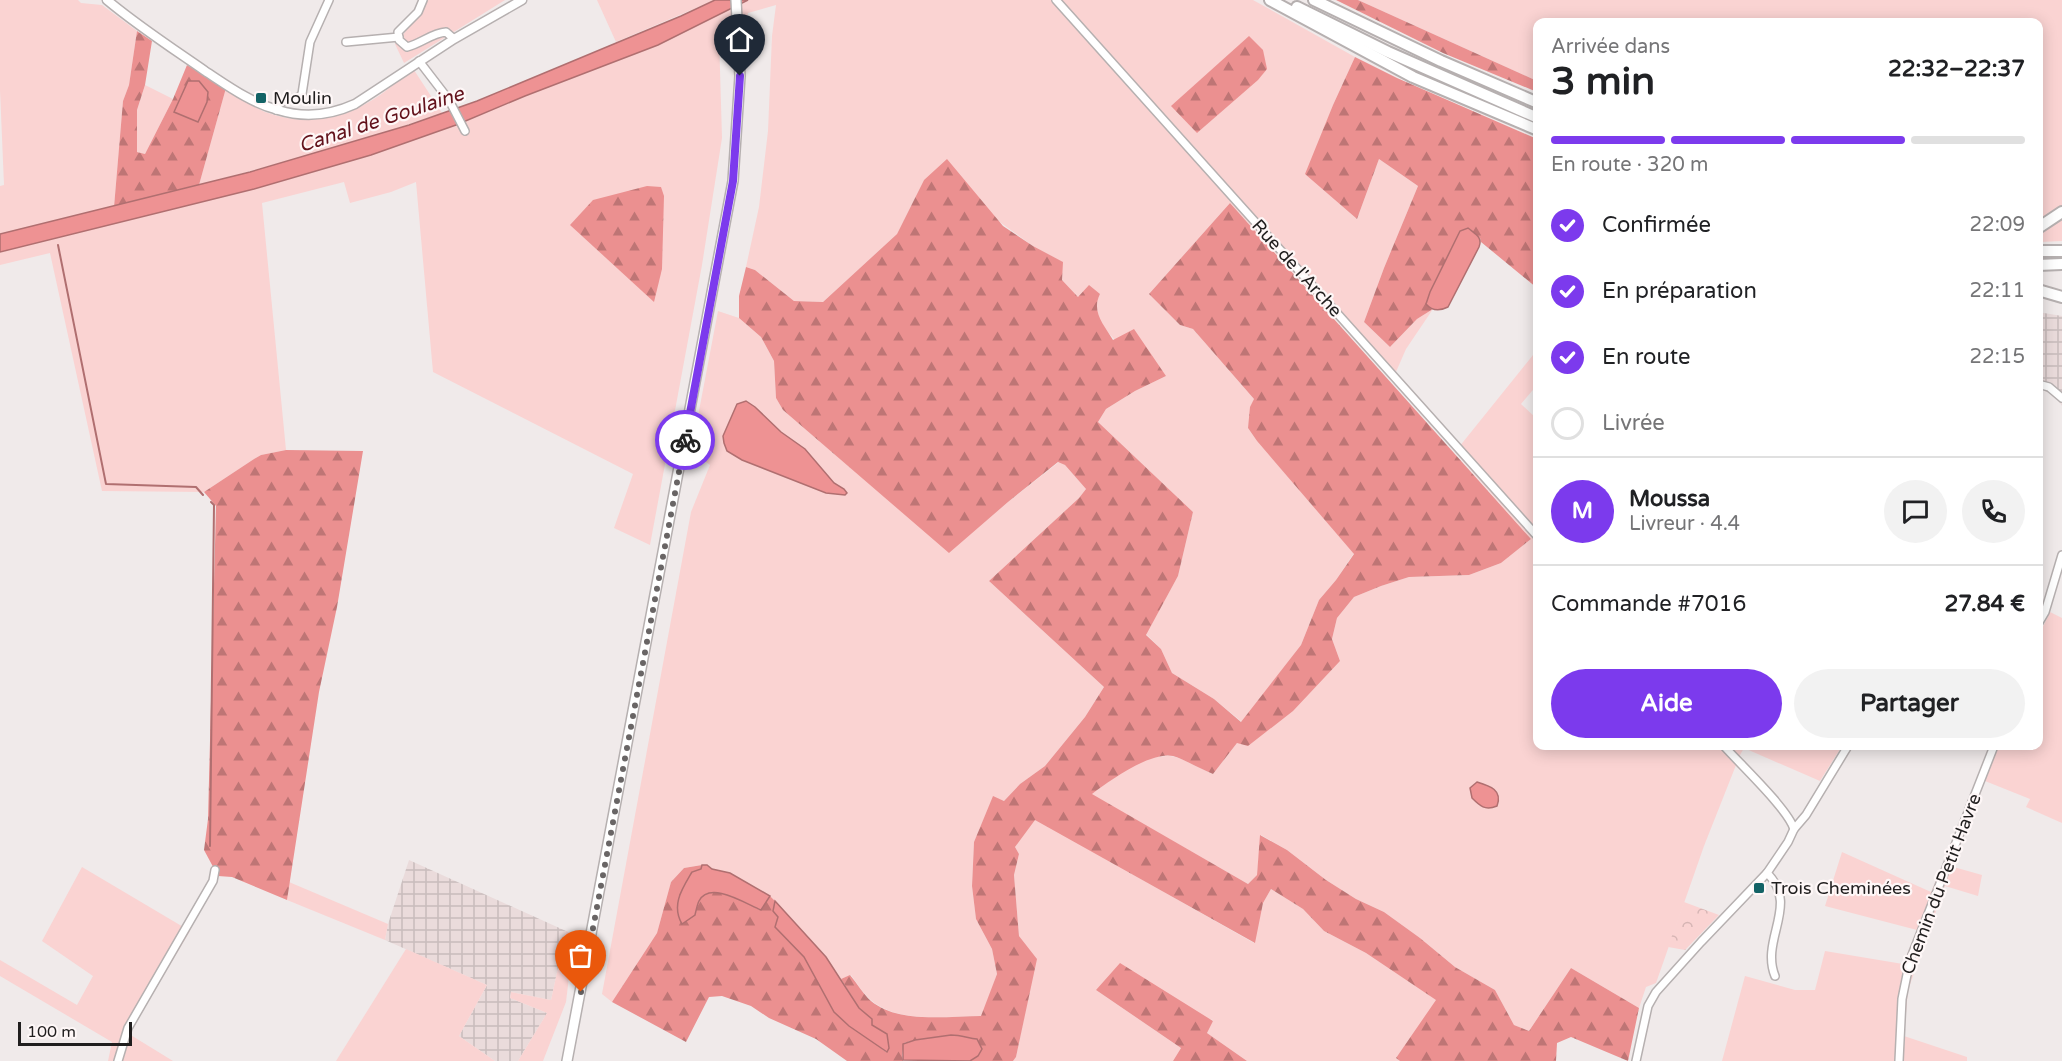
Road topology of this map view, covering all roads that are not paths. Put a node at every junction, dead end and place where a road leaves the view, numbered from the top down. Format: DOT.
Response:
graph roads {
  1 [pos="107,0"];
  2 [pos="423,0"];
  3 [pos="522,0"];
  4 [pos="736,0"];
  5 [pos="1056,0"];
  6 [pos="1270,0"];
  7 [pos="1284,0"];
  8 [pos="1314,0"];
  9 [pos="329,2"];
  10 [pos="399,37"];
  11 [pos="454,39"];
  12 [pos="346,42"];
  13 [pos="419,62"];
  14 [pos="1533,101"];
  15 [pos="276,110"];
  16 [pos="1533,116"];
  17 [pos="1533,128"];
  18 [pos="465,129"];
  19 [pos="2062,212"];
  20 [pos="2043,225"];
  21 [pos="2043,251"];
  22 [pos="2062,251"];
  23 [pos="2062,264"];
  24 [pos="2043,265"];
  25 [pos="2043,291"];
  26 [pos="2062,297"];
  27 [pos="2043,385"];
  28 [pos="2062,398"];
  29 [pos="1533,531"];
  30 [pos="2062,555"];
  31 [pos="2043,614"];
  32 [pos="1728,750"];
  33 [pos="1846,750"];
  34 [pos="1992,750"];
  35 [pos="1794,829"];
  36 [pos="215,870"];
  37 [pos="1767,873"];
  38 [pos="1775,976"];
  39 [pos="118,1061"];
  40 [pos="567,1061"];
  41 [pos="1636,1061"];
  42 [pos="1899,1061"];
  1 -- 15 [label="street"];
  2 -- 10 [label="street"];
  3 -- 11 [label="street"];
  4 -- 40 [label="main road"];
  5 -- 29 [label="street, Rue de l'Arche"];
  6 -- 17 [label="highway"];
  7 -- 16 [label="highway"];
  8 -- 14 [label="highway"];
  9 -- 15 [label="street"];
  10 -- 11 [label="street"];
  10 -- 12 [label="street"];
  11 -- 13 [label="street"];
  13 -- 15 [label="street"];
  13 -- 18 [label="street"];
  19 -- 20 [label="highway"];
  21 -- 22 [label="highway"];
  23 -- 24 [label="highway"];
  25 -- 26 [label="highway"];
  27 -- 28 [label="street"];
  30 -- 31 [label="street"];
  32 -- 35 [label="street"];
  33 -- 35 [label="street"];
  34 -- 42 [label="street, Chemin du Petit Havre"];
  35 -- 37 [label="street"];
  36 -- 39 [label="street"];
  37 -- 38 [label="street"];
  37 -- 41 [label="street"];
}
